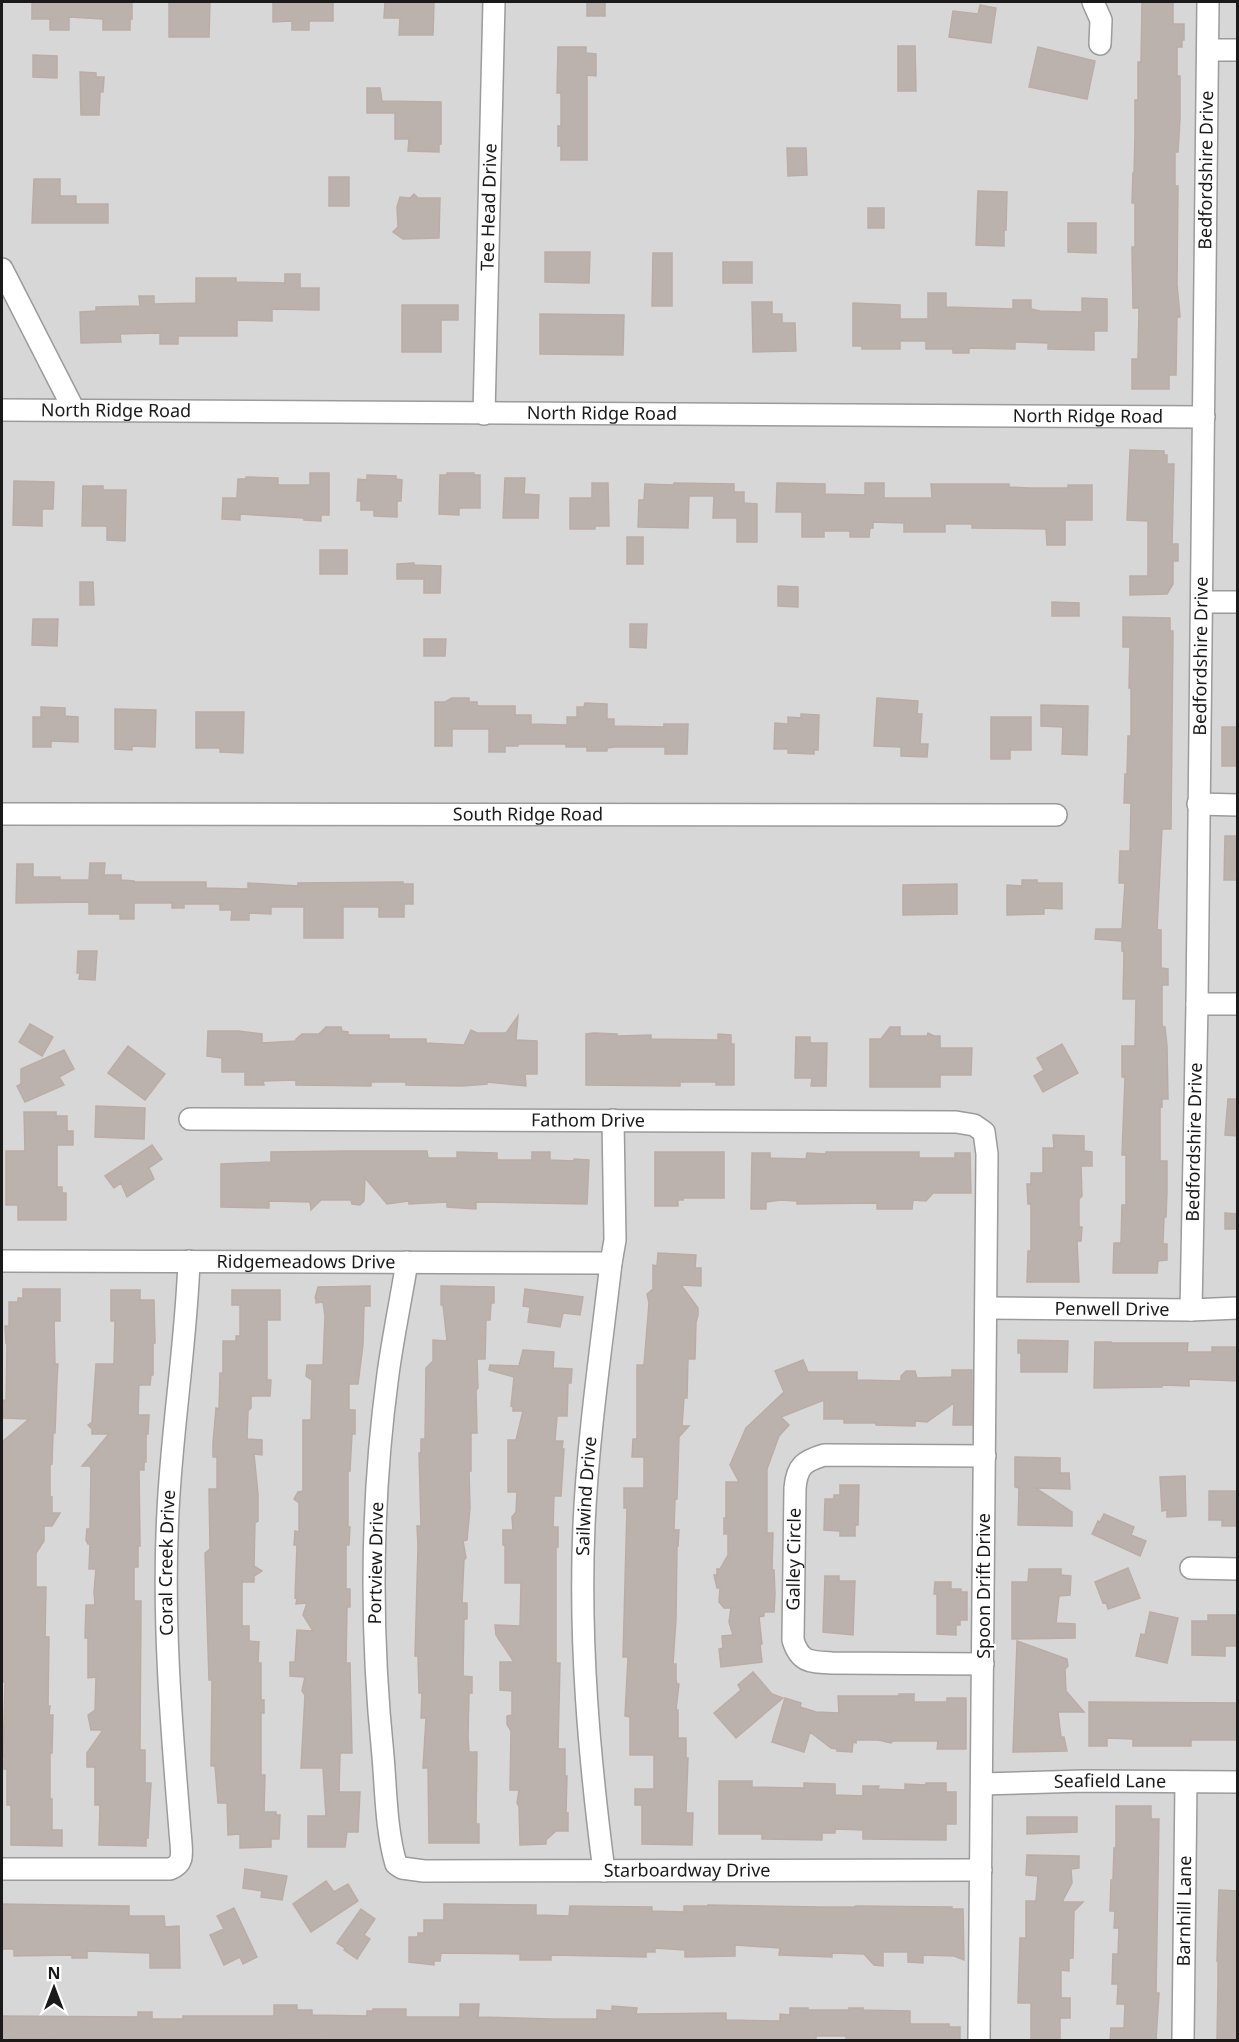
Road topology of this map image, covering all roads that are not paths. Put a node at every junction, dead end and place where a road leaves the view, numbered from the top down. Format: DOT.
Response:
graph roads {
  1 [pos="494,2"];
  2 [pos="1093,2"];
  3 [pos="1208,2"];
  4 [pos="1100,44"];
  5 [pos="1208,50"];
  6 [pos="1238,50"];
  7 [pos="2,269"];
  8 [pos="2,410"];
  9 [pos="74,410"];
  10 [pos="484,414"];
  11 [pos="1204,417"];
  12 [pos="1202,602"];
  13 [pos="1238,602"];
  14 [pos="1198,804"];
  15 [pos="1238,805"];
  16 [pos="2,814"];
  17 [pos="1056,815"];
  18 [pos="1197,1004"];
  19 [pos="1238,1004"];
  20 [pos="190,1119"];
  21 [pos="613,1120"];
  22 [pos="984,1132"];
  23 [pos="2,1261"];
  24 [pos="189,1261"];
  25 [pos="407,1262"];
  26 [pos="611,1263"];
  27 [pos="986,1308"];
  28 [pos="1238,1308"];
  29 [pos="1191,1310"];
  30 [pos="985,1456"];
  31 [pos="1191,1568"];
  32 [pos="1238,1569"];
  33 [pos="983,1664"];
  34 [pos="1186,1782"];
  35 [pos="1238,1782"];
  36 [pos="982,1784"];
  37 [pos="396,1864"];
  38 [pos="2,1869"];
  39 [pos="604,1870"];
  40 [pos="981,1870"];
  41 [pos="979,2040"];
  42 [pos="1183,2040"];
  1 -- 10 [label="street, Tee Head Drive"];
  2 -- 4 [label="street"];
  3 -- 5 [label="street, Bedfordshire Drive"];
  5 -- 6 [label="street"];
  5 -- 11 [label="street, Bedfordshire Drive"];
  7 -- 9 [label="street"];
  8 -- 9 [label="street, North Ridge Road"];
  9 -- 10 [label="street, North Ridge Road"];
  10 -- 11 [label="street, North Ridge Road"];
  11 -- 12 [label="street, Bedfordshire Drive"];
  12 -- 13 [label="street"];
  12 -- 14 [label="street, Bedfordshire Drive"];
  14 -- 15 [label="street"];
  14 -- 18 [label="street, Bedfordshire Drive"];
  16 -- 17 [label="street, South Ridge Road"];
  18 -- 19 [label="street"];
  18 -- 29 [label="street, Bedfordshire Drive"];
  20 -- 21 [label="street, Fathom Drive"];
  21 -- 22 [label="street, Fathom Drive"];
  21 -- 26 [label="street, Sailwind Drive"];
  22 -- 27 [label="street, Spoon Drift Drive"];
  23 -- 24 [label="street, Ridgemeadows Drive"];
  24 -- 25 [label="street, Ridgemeadows Drive"];
  24 -- 38 [label="street, Coral Creek Drive"];
  25 -- 26 [label="street, Ridgemeadows Drive"];
  25 -- 37 [label="street, Portview Drive"];
  26 -- 39 [label="street, Sailwind Drive"];
  27 -- 29 [label="street, Penwell Drive"];
  27 -- 30 [label="street, Spoon Drift Drive"];
  28 -- 29 [label="street, Penwell Drive"];
  30 -- 33 [label="street, Spoon Drift Drive"];
  30 -- 33 [label="street, Galley Circle"];
  31 -- 32 [label="street"];
  33 -- 36 [label="street, Spoon Drift Drive"];
  34 -- 35 [label="street, Seafield Lane"];
  34 -- 36 [label="street, Seafield Lane"];
  34 -- 42 [label="street, Barnhill Lane"];
  36 -- 40 [label="street, Spoon Drift Drive"];
  37 -- 39 [label="street, Starboardway Drive"];
  39 -- 40 [label="street, Starboardway Drive"];
  40 -- 41 [label="street, Spoon Drift Drive"];
}
